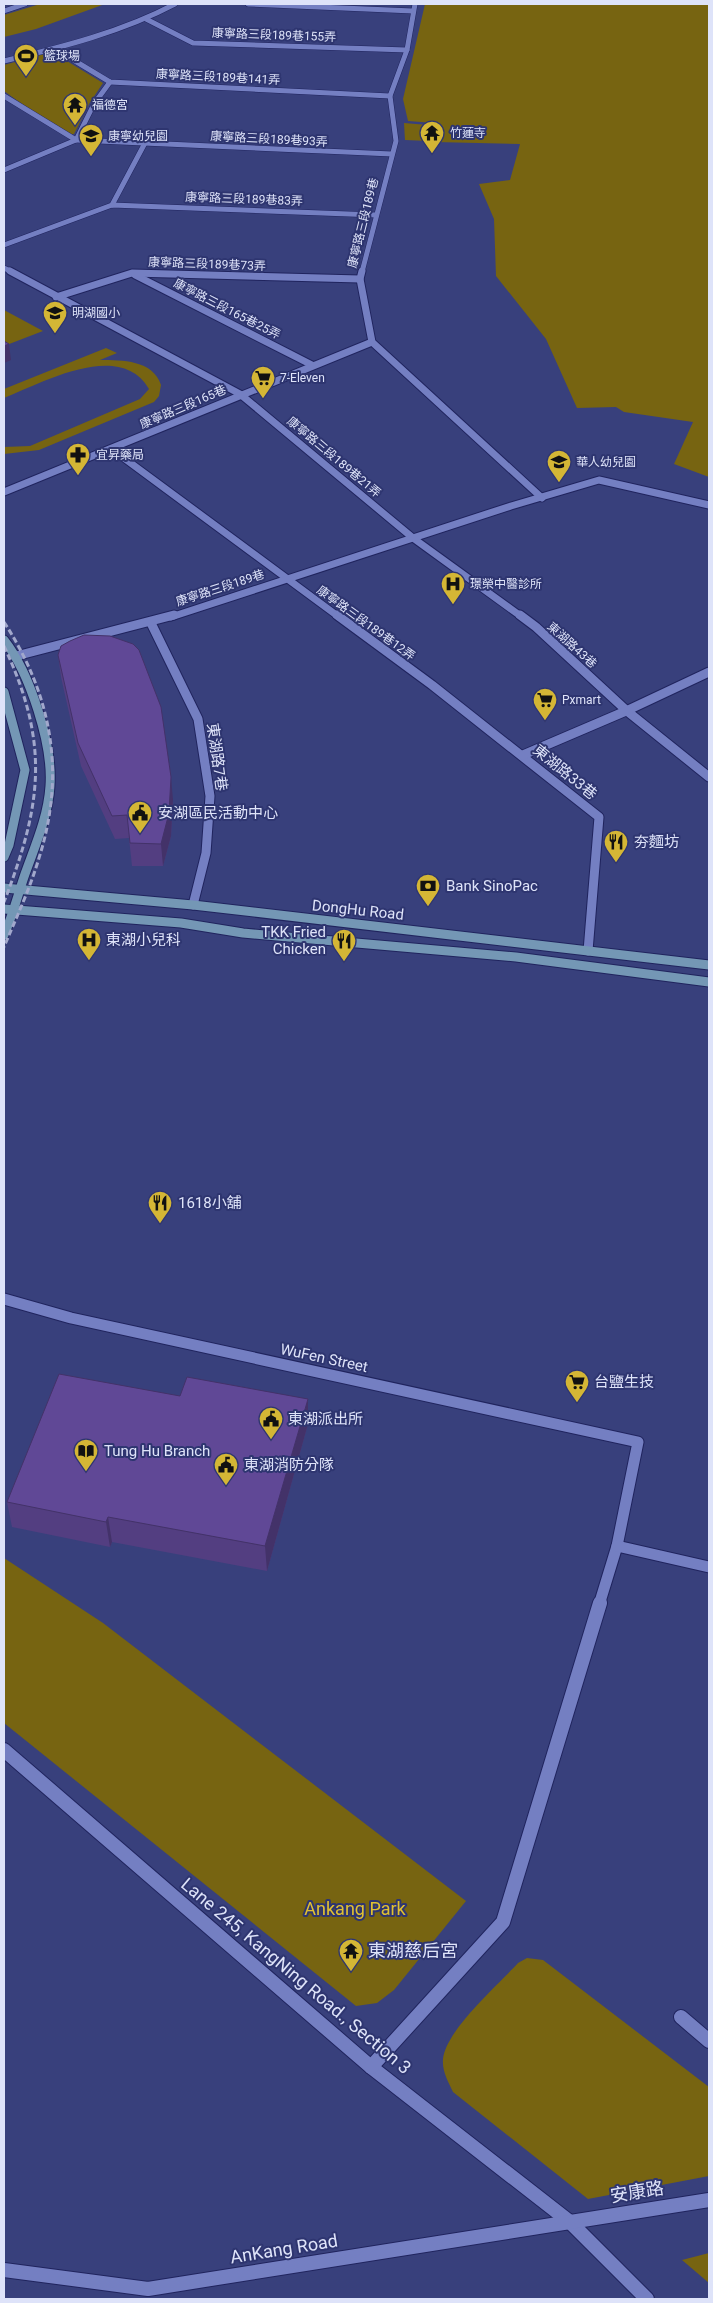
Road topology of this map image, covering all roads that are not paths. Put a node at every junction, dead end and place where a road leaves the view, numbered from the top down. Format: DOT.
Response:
graph roads {
  1 [pos="25,4"];
  2 [pos="175,4"];
  3 [pos="248,4"];
  4 [pos="415,4"];
  5 [pos="4,10"];
  6 [pos="413,11"];
  7 [pos="146,19"];
  8 [pos="55,49"];
  9 [pos="407,50"];
  10 [pos="4,61"];
  11 [pos="110,82"];
  12 [pos="4,96"];
  13 [pos="390,96"];
  14 [pos="76,140"];
  15 [pos="145,143"];
  16 [pos="392,154"];
  17 [pos="4,170"];
  18 [pos="112,205"];
  19 [pos="376,215"];
  20 [pos="4,245"];
  21 [pos="4,268"];
  22 [pos="132,273"];
  23 [pos="360,280"];
  24 [pos="56,297"];
  25 [pos="372,342"];
  26 [pos="312,365"];
  27 [pos="240,394"];
  28 [pos="113,450"];
  29 [pos="4,492"];
  30 [pos="542,498"];
  31 [pos="709,505"];
  32 [pos="413,538"];
  33 [pos="286,578"];
  34 [pos="151,623"];
  35 [pos="4,640"];
  36 [pos="16,656"];
  37 [pos="709,672"];
  38 [pos="432,685"];
  39 [pos="4,692"];
  40 [pos="628,711"];
  41 [pos="522,755"];
  42 [pos="709,777"];
  43 [pos="4,857"];
  44 [pos="4,888"];
  45 [pos="20,889"];
  46 [pos="193,905"];
  47 [pos="4,909"];
  48 [pos="15,911"];
  49 [pos="4,936"];
  50 [pos="588,950"];
  51 [pos="709,965"];
  52 [pos="709,982"];
  53 [pos="4,1299"];
  54 [pos="617,1546"];
  55 [pos="709,1567"];
  56 [pos="4,1750"];
  57 [pos="681,2017"];
  58 [pos="709,2041"];
  59 [pos="371,2067"];
  60 [pos="709,2200"];
  61 [pos="570,2222"];
  62 [pos="4,2270"];
  63 [pos="647,2299"];
  1 -- 5 [label="street"];
  2 -- 7 [label="street"];
  3 -- 6 [label="street"];
  4 -- 6 [label="street, 康寧路三段189巷"];
  6 -- 9 [label="street, 康寧路三段189巷"];
  7 -- 8 [label="street"];
  7 -- 9 [label="street, 康寧路三段189巷155弄"];
  8 -- 10 [label="street"];
  8 -- 11 [label="street, 康寧路三段189巷141弄"];
  9 -- 13 [label="street, 康寧路三段189巷"];
  11 -- 13 [label="street, 康寧路三段189巷141弄"];
  11 -- 14 [label="street"];
  12 -- 14 [label="street"];
  13 -- 16 [label="street, 康寧路三段189巷"];
  14 -- 15 [label="street, 康寧路三段189巷93弄"];
  14 -- 17 [label="street"];
  15 -- 16 [label="street, 康寧路三段189巷93弄"];
  15 -- 18 [label="street"];
  16 -- 19 [label="street, 康寧路三段189巷"];
  18 -- 19 [label="street, 康寧路三段189巷83弄"];
  18 -- 20 [label="street"];
  19 -- 23 [label="street, 康寧路三段189巷"];
  21 -- 24 [label="street, 康寧路三段189巷21弄"];
  22 -- 23 [label="street, 康寧路三段189巷73弄"];
  22 -- 24 [label="street, 康寧路三段189巷73弄"];
  22 -- 26 [label="street, 康寧路三段165巷25弄"];
  23 -- 25 [label="street, 康寧路三段189巷"];
  24 -- 27 [label="street, 康寧路三段189巷21弄"];
  25 -- 26 [label="street, 康寧路三段165巷"];
  25 -- 30 [label="street"];
  26 -- 27 [label="street, 康寧路三段165巷"];
  27 -- 28 [label="street, 康寧路三段165巷"];
  27 -- 32 [label="street, 康寧路三段189巷21弄"];
  28 -- 29 [label="street, 康寧路三段165巷"];
  28 -- 33 [label="street, 康寧路三段189巷12弄"];
  30 -- 31 [label="street, 康寧路三段189巷"];
  30 -- 32 [label="street, 康寧路三段189巷"];
  32 -- 33 [label="street, 康寧路三段189巷"];
  32 -- 40 [label="street, 東湖路43巷"];
  33 -- 34 [label="street, 康寧路三段189巷"];
  33 -- 38 [label="street, 康寧路三段189巷12弄"];
  34 -- 36 [label="street, 康寧路三段189巷"];
  34 -- 46 [label="street, 東湖路7巷"];
  35 -- 36 [label="street"];
  36 -- 45 [label="street"];
  37 -- 40 [label="street"];
  38 -- 41 [label="street, 東湖路33巷"];
  39 -- 43 [label="street"];
  40 -- 41 [label="street"];
  40 -- 42 [label="street, 東湖路43巷"];
  41 -- 50 [label="street, 東湖路33巷"];
  44 -- 45 [label="street, DongHu Road"];
  45 -- 46 [label="street, DongHu Road"];
  45 -- 48 [label="street"];
  46 -- 50 [label="street, DongHu Road"];
  47 -- 48 [label="street"];
  48 -- 49 [label="street"];
  48 -- 52 [label="street"];
  50 -- 51 [label="street, DongHu Road"];
  53 -- 54 [label="street, WuFen Street"];
  54 -- 55 [label="street"];
  54 -- 59 [label="street"];
  56 -- 59 [label="street, Lane 245, KangNing Road., Section 3"];
  57 -- 58 [label="street"];
  59 -- 61 [label="street, Lane 245, KangNing Road., Section 3"];
  60 -- 61 [label="street, 安康路"];
  61 -- 62 [label="street, AnKang Road"];
  61 -- 63 [label="street, Lane 245, KangNing Road., Section 3"];
}
